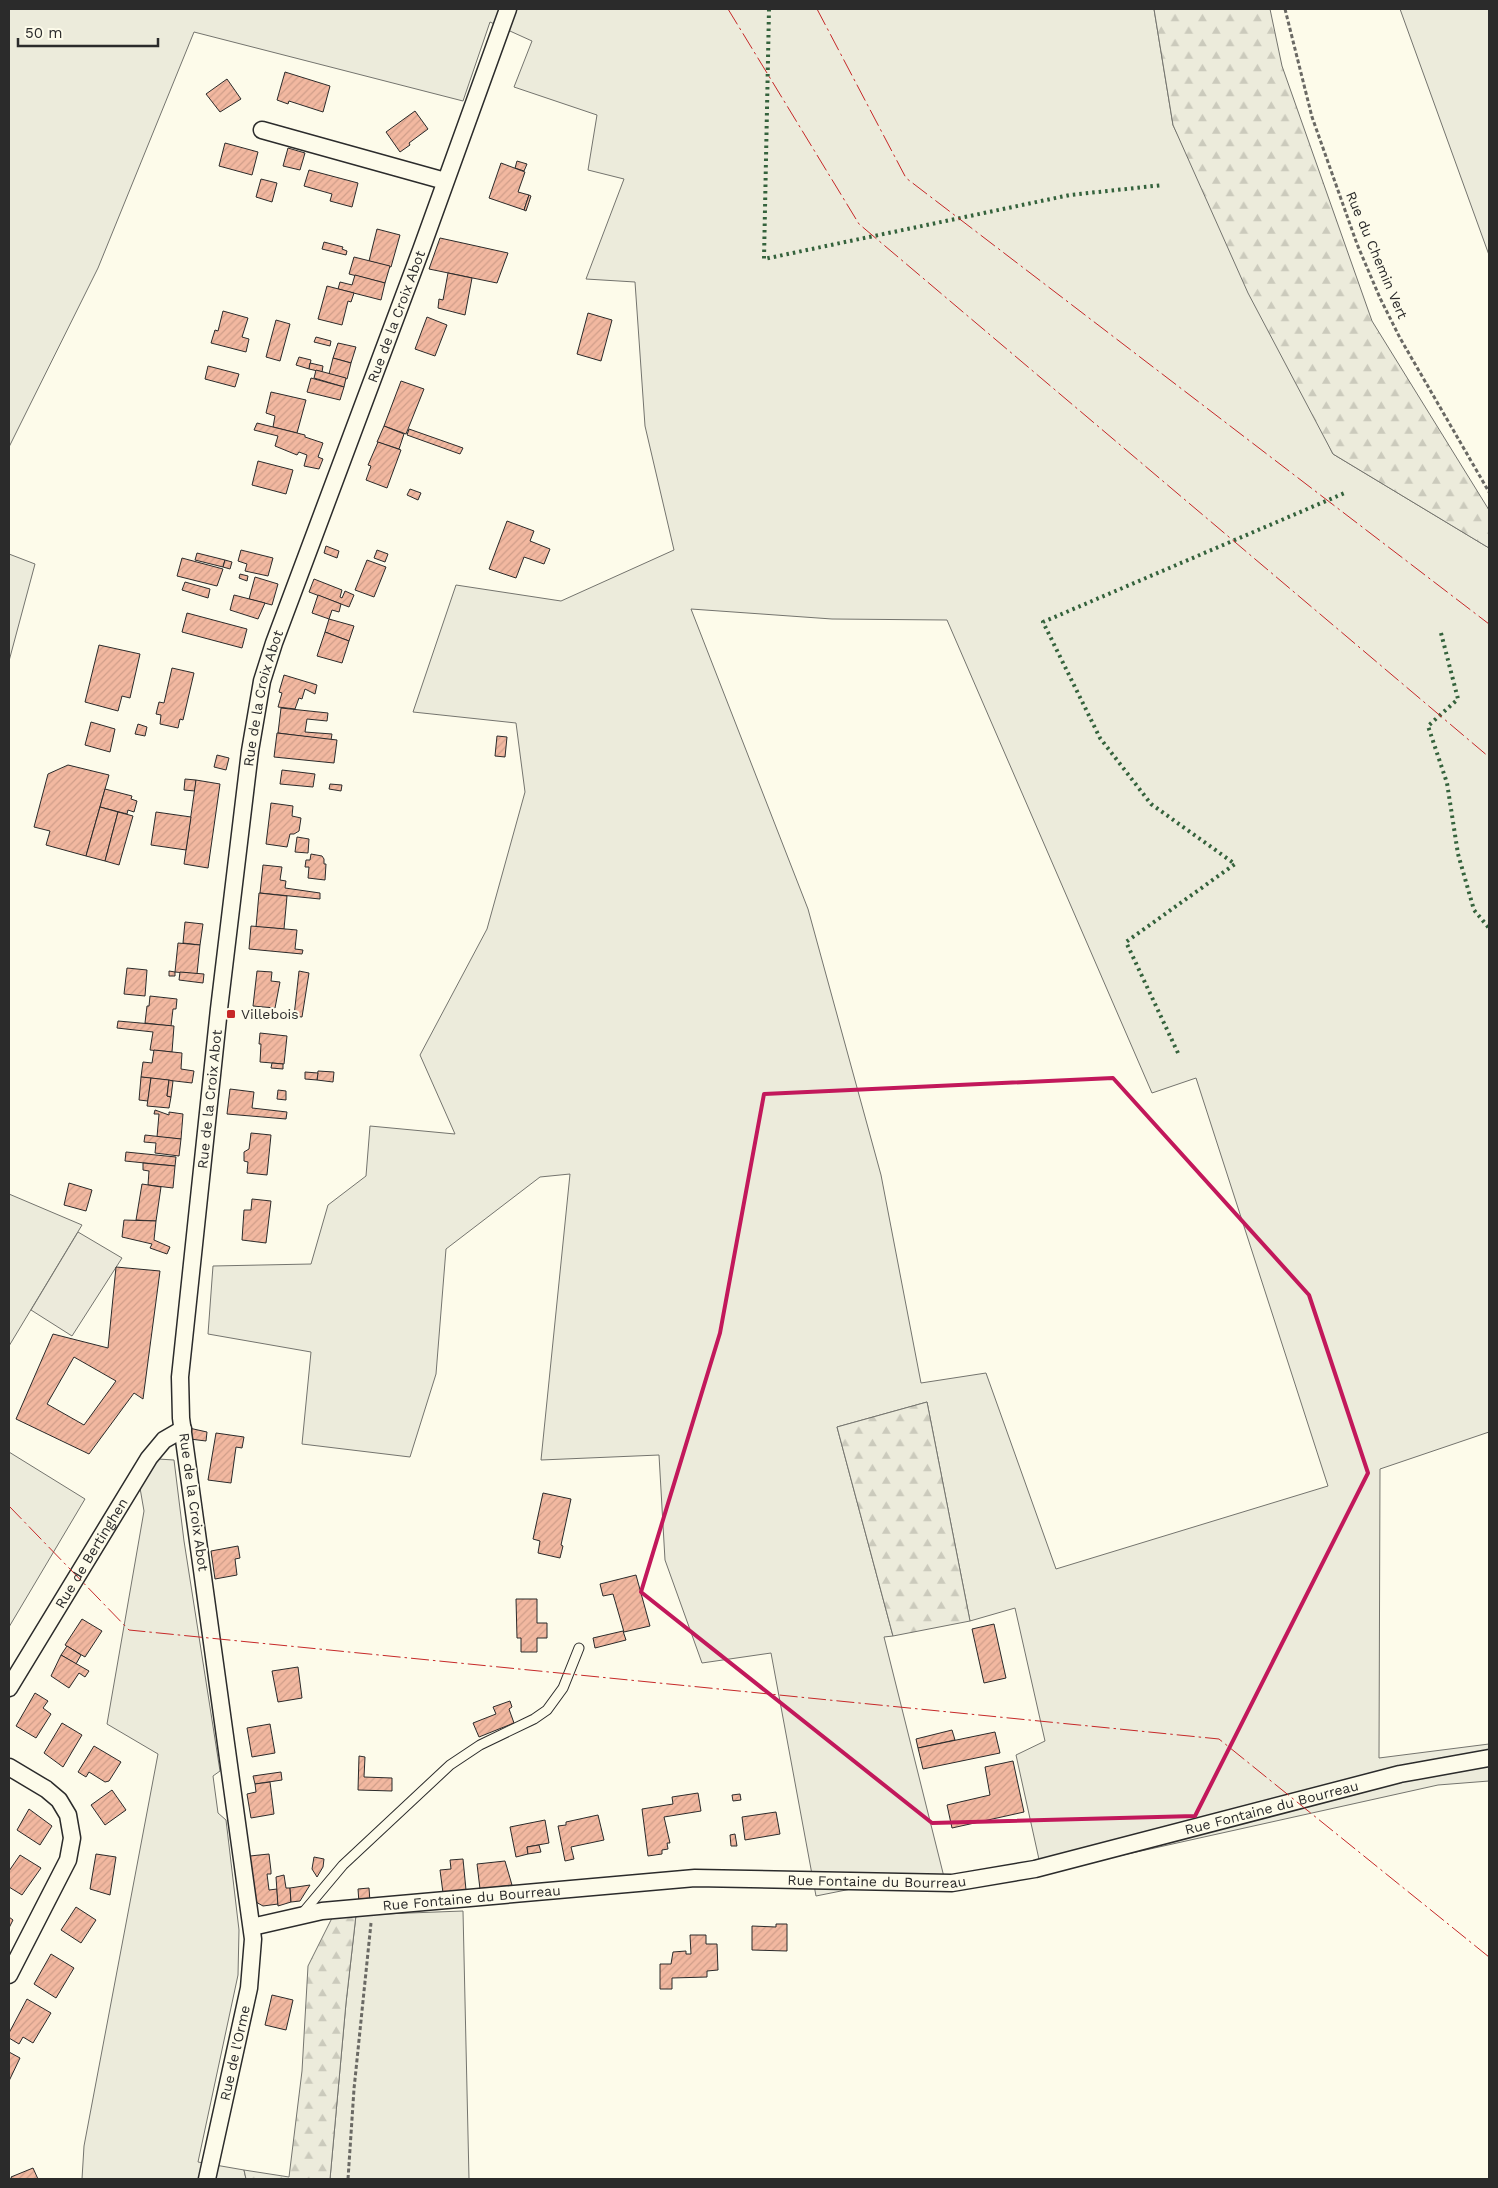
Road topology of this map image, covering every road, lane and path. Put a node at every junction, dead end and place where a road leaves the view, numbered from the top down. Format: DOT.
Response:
graph roads {
  1 [pos="508,9"];
  2 [pos="1285,9"];
  3 [pos="262,130"];
  4 [pos="446,181"];
  5 [pos="1489,492"];
  6 [pos="183,1429"];
  7 [pos="579,1648"];
  8 [pos="9,1686"];
  9 [pos="1489,1758"];
  10 [pos="9,1767"];
  11 [pos="373,1908"];
  12 [pos="301,1915"];
  13 [pos="252,1927"];
  14 [pos="9,1975"];
  15 [pos="207,2179"];
  16 [pos="348,2179"];
  1 -- 4 [label="street, Rue de la Croix Abot"];
  2 -- 5 [label="path, Rue du Chemin Vert"];
  3 -- 4 [label="street"];
  4 -- 6 [label="street, Rue de la Croix Abot"];
  6 -- 8 [label="street, Rue de Bertinghen"];
  6 -- 13 [label="street, Rue de la Croix Abot"];
  7 -- 12 [label="lane"];
  9 -- 11 [label="street, Rue Fontaine du Bourreau"];
  10 -- 14 [label="street"];
  11 -- 12 [label="street, Rue Fontaine du Bourreau"];
  11 -- 16 [label="path"];
  12 -- 13 [label="street, Rue Fontaine du Bourreau"];
  13 -- 15 [label="street, Rue de l'Orme"];
}
